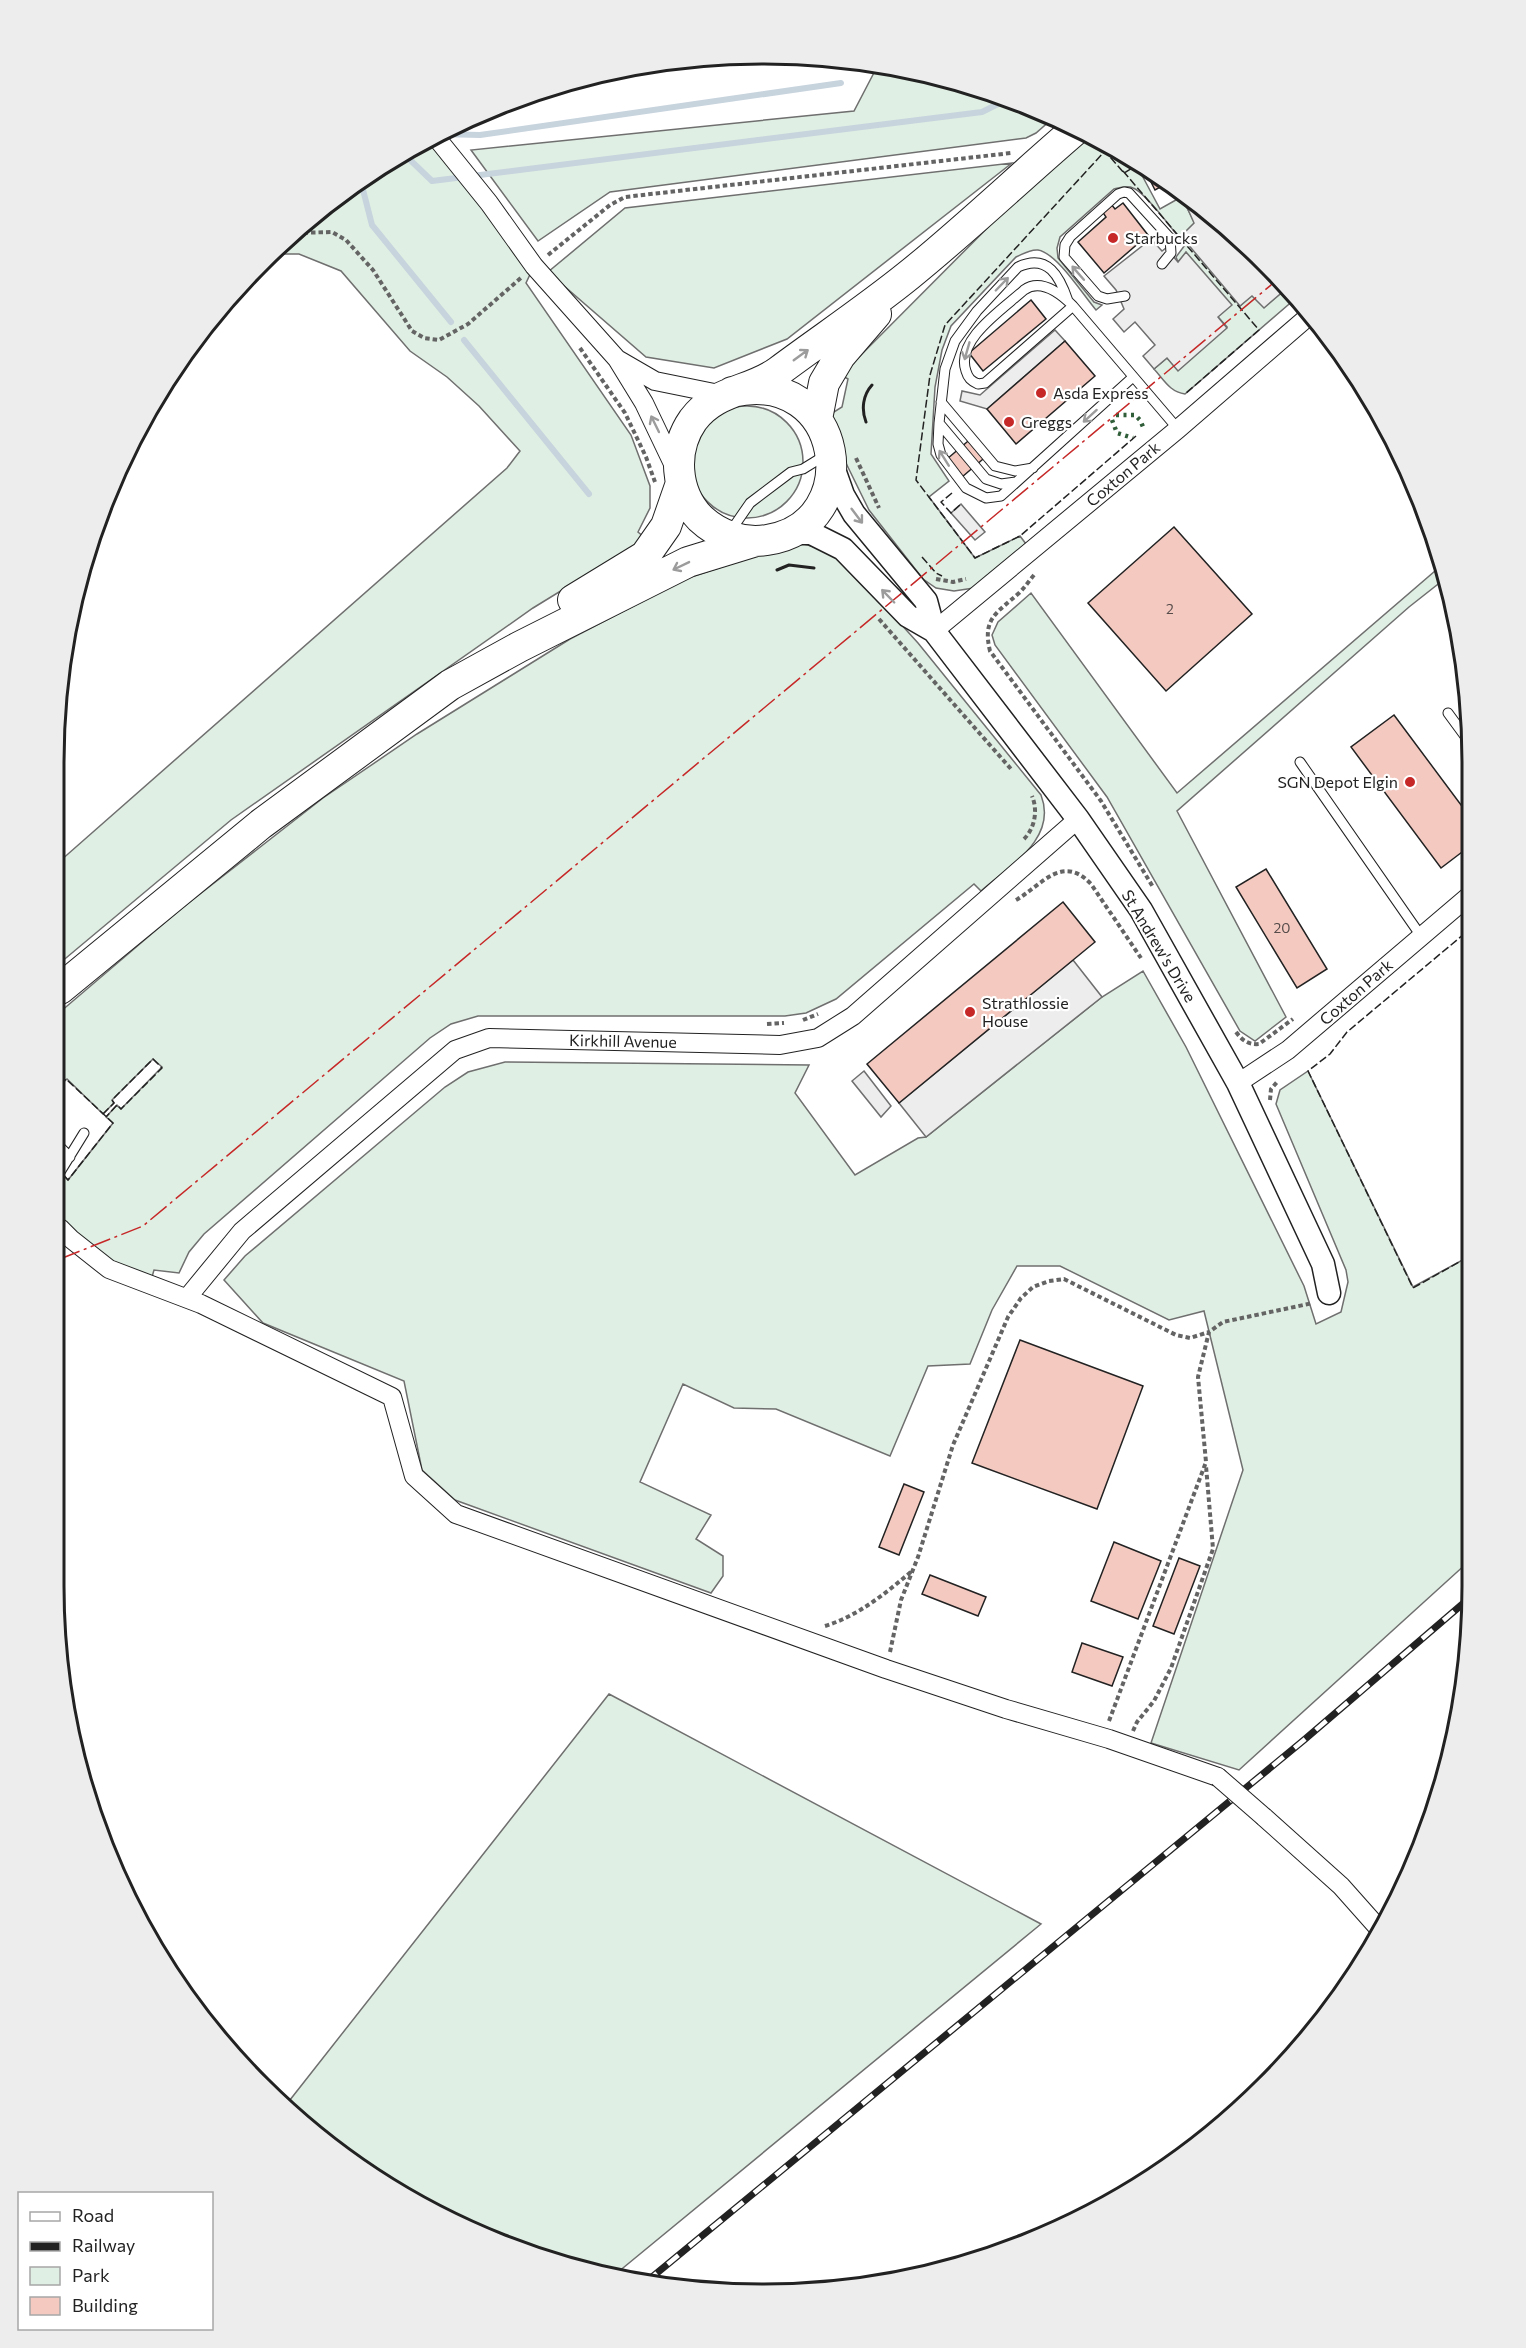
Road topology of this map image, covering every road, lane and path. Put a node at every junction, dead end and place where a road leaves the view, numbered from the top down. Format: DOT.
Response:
graph roads {
  1 [pos="1068,135"];
  2 [pos="441,144"];
  3 [pos="1017,152"];
  4 [pos="309,233"];
  5 [pos="1162,264"];
  6 [pos="534,266"];
  7 [pos="909,275"];
  8 [pos="1125,296"];
  9 [pos="1070,303"];
  10 [pos="1303,321"];
  11 [pos="617,359"];
  12 [pos="1133,377"];
  13 [pos="728,393"];
  14 [pos="941,402"];
  15 [pos="817,419"];
  16 [pos="939,423"];
  17 [pos="1178,429"];
  18 [pos="832,458"];
  19 [pos="1033,468"];
  20 [pos="680,480"];
  21 [pos="1018,482"];
  22 [pos="872,495"];
  23 [pos="884,514"];
  24 [pos="790,533"];
  25 [pos="719,545"];
  26 [pos="972,576"];
  27 [pos="931,577"];
  28 [pos="872,611"];
  29 [pos="934,632"];
  30 [pos="519,647"];
  31 [pos="994,657"];
  32 [pos="1448,713"];
  33 [pos="1461,730"];
  34 [pos="1300,762"];
  35 [pos="1016,776"];
  36 [pos="1031,792"];
  37 [pos="1078,819"];
  38 [pos="1021,841"];
  39 [pos="1154,889"];
  40 [pos="1462,901"];
  41 [pos="1008,905"];
  42 [pos="1421,936"];
  43 [pos="1143,960"];
  44 [pos="64,986"];
  45 [pos="824,1011"];
  46 [pos="1297,1017"];
  47 [pos="799,1020"];
  48 [pos="792,1022"];
  49 [pos="758,1024"];
  50 [pos="1234,1031"];
  51 [pos="1285,1077"];
  52 [pos="1238,1083"];
  53 [pos="1271,1102"];
  54 [pos="84,1133"];
  55 [pos="64,1151"];
  56 [pos="70,1157"];
  57 [pos="64,1166"];
  58 [pos="64,1232"];
  59 [pos="1329,1293"];
  60 [pos="187,1298"];
  61 [pos="1209,1332"];
  62 [pos="1206,1462"];
  63 [pos="912,1570"];
  64 [pos="789,1634"];
  65 [pos="886,1669"];
  66 [pos="1103,1737"];
  67 [pos="1128,1745"];
  68 [pos="1374,1923"];
  1 -- 7 [label="highway"];
  2 -- 6 [label="street"];
  3 -- 6 [label="path"];
  4 -- 6 [label="path"];
  8 -- 5 [label="lane, one-way"];
  6 -- 11 [label="street"];
  13 -- 7 [label="highway, one-way"];
  7 -- 15 [label="highway"];
  9 -- 9 [label="lane, one-way"];
  9 -- 12 [label="lane"];
  14 -- 9 [label="lane, one-way"];
  10 -- 17 [label="street, Coxton Park"];
  11 -- 13 [label="street"];
  20 -- 11 [label="street, one-way"];
  12 -- 17 [label="lane"];
  12 -- 19 [label="lane, one-way"];
  13 -- 15 [label="highway"];
  13 -- 20 [label="highway"];
  14 -- 16 [label="lane"];
  14 -- 19 [label="lane"];
  15 -- 18 [label="highway"];
  16 -- 21 [label="lane"];
  21 -- 16 [label="lane, one-way"];
  17 -- 29 [label="street, Coxton Park"];
  18 -- 24 [label="highway"];
  18 -- 25 [label="lane"];
  18 -- 29 [label="street, St Andrew's Drive, one-way"];
  19 -- 21 [label="lane"];
  20 -- 25 [label="highway"];
  20 -- 30 [label="highway"];
  22 -- 23 [label="path"];
  24 -- 25 [label="highway"];
  29 -- 24 [label="street, St Andrew's Drive, one-way"];
  25 -- 30 [label="highway, one-way"];
  26 -- 27 [label="path"];
  28 -- 35 [label="path"];
  29 -- 37 [label="street, St Andrew's Drive"];
  30 -- 44 [label="highway"];
  31 -- 39 [label="path"];
  32 -- 33 [label="lane"];
  34 -- 42 [label="lane"];
  36 -- 38 [label="path"];
  37 -- 52 [label="street, St Andrew's Drive"];
  37 -- 60 [label="street, Kirkhill Avenue"];
  40 -- 42 [label="street, Coxton Park"];
  41 -- 43 [label="path"];
  42 -- 52 [label="street, Coxton Park"];
  45 -- 47 [label="path"];
  46 -- 50 [label="path"];
  48 -- 49 [label="path"];
  51 -- 53 [label="path"];
  52 -- 59 [label="street, St Andrew's Drive"];
  54 -- 56 [label="lane"];
  55 -- 56 [label="lane"];
  56 -- 57 [label="lane"];
  58 -- 60 [label="street"];
  59 -- 61 [label="path"];
  60 -- 64 [label="street"];
  61 -- 62 [label="path"];
  61 -- 63 [label="path"];
  62 -- 66 [label="path"];
  62 -- 67 [label="path"];
  63 -- 64 [label="path"];
  63 -- 65 [label="path"];
  64 -- 65 [label="street"];
  65 -- 66 [label="street"];
  66 -- 67 [label="street"];
  67 -- 68 [label="street, bridge"];
}
